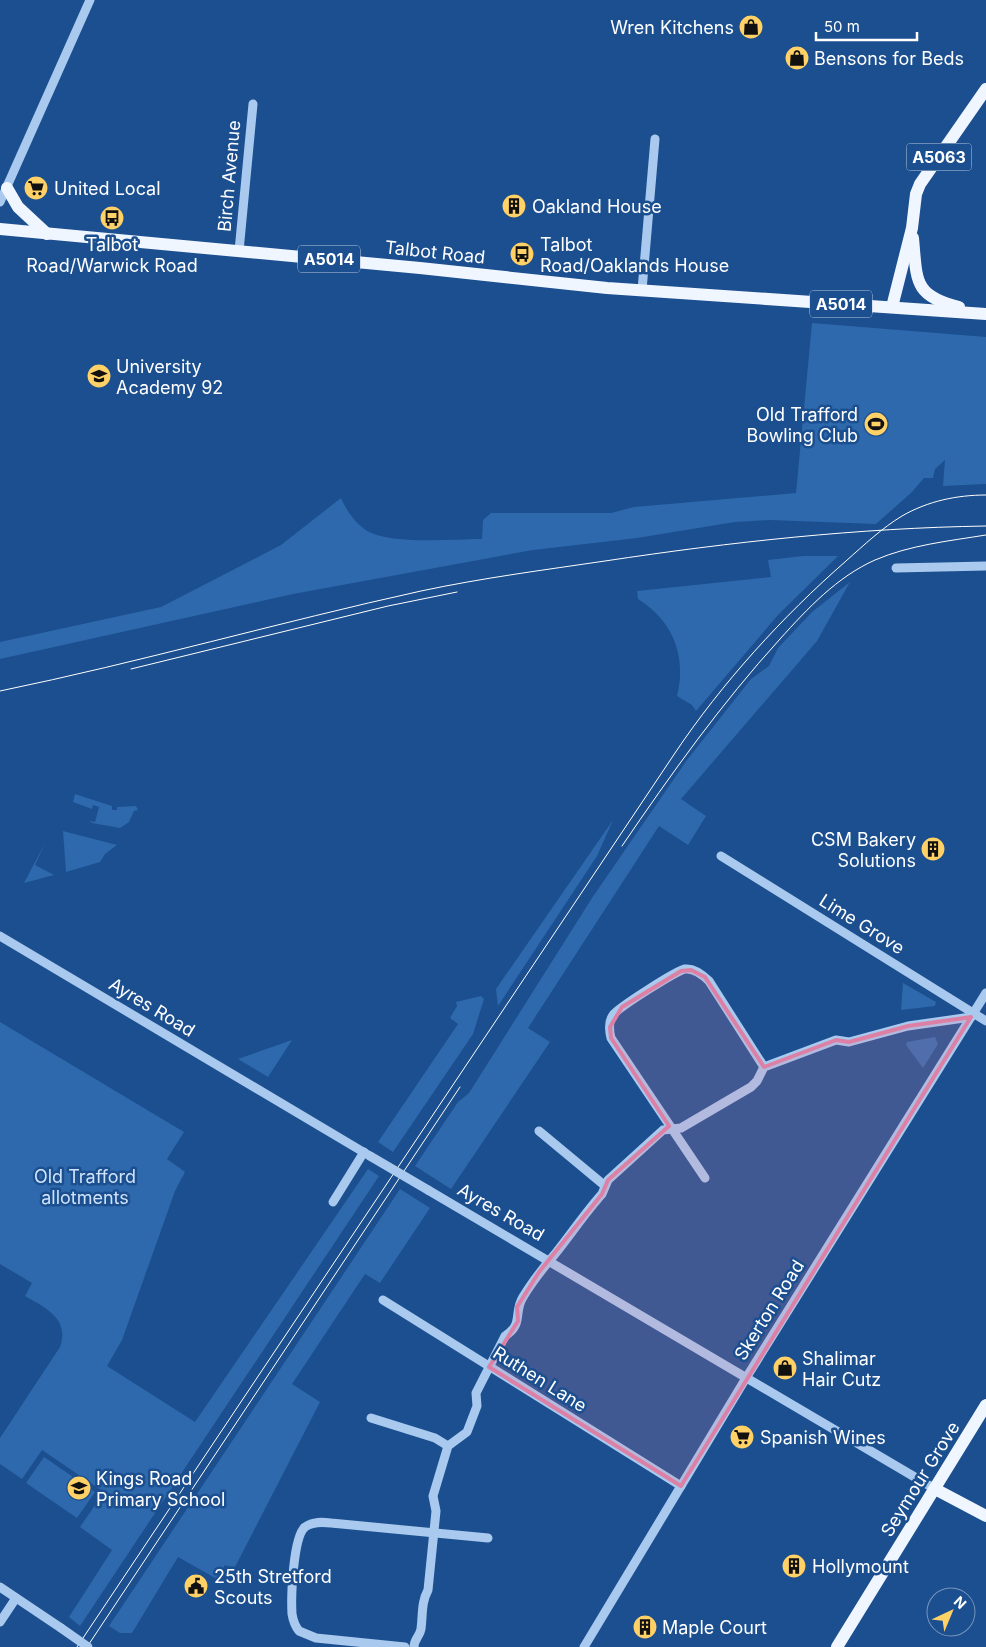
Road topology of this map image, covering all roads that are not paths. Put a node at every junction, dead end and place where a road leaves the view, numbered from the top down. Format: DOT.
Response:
graph roads {
  1 [pos="90,0"];
  2 [pos="986,88"];
  3 [pos="252,104"];
  4 [pos="656,139"];
  5 [pos="7,188"];
  6 [pos="0,202"];
  7 [pos="912,228"];
  8 [pos="0,229"];
  9 [pos="47,234"];
  10 [pos="239,251"];
  11 [pos="642,290"];
  12 [pos="892,307"];
  13 [pos="986,314"];
  14 [pos="986,566"];
  15 [pos="896,568"];
  16 [pos="721,856"];
  17 [pos="0,936"];
  18 [pos="986,993"];
  19 [pos="972,1015"];
  20 [pos="986,1021"];
  21 [pos="764,1068"];
  22 [pos="671,1129"];
  23 [pos="539,1131"];
  24 [pos="367,1154"];
  25 [pos="705,1178"];
  26 [pos="604,1185"];
  27 [pos="333,1202"];
  28 [pos="548,1260"];
  29 [pos="382,1300"];
  30 [pos="489,1367"];
  31 [pos="746,1378"];
  32 [pos="986,1405"];
  33 [pos="371,1418"];
  34 [pos="448,1446"];
  35 [pos="681,1486"];
  36 [pos="935,1489"];
  37 [pos="986,1516"];
  38 [pos="432,1533"];
  39 [pos="488,1538"];
  40 [pos="0,1587"];
  41 [pos="16,1598"];
  42 [pos="0,1622"];
  43 [pos="88,1647"];
  44 [pos="405,1647"];
  45 [pos="414,1647"];
  46 [pos="584,1647"];
  47 [pos="837,1647"];
  1 -- 5 [label="street"];
  2 -- 7 [label="main road, A5063"];
  3 -- 10 [label="street, Birch Avenue"];
  4 -- 11 [label="street"];
  5 -- 6 [label="street"];
  5 -- 9 [label="main road"];
  7 -- 12 [label="main road, A5063"];
  7 -- 13 [label="main road"];
  8 -- 9 [label="main road, Talbot Road / A5014"];
  9 -- 10 [label="main road, Talbot Road / A5014"];
  10 -- 11 [label="main road, Talbot Road / A5014"];
  11 -- 12 [label="main road, Talbot Road / A5014"];
  12 -- 13 [label="main road, Talbot Road / A5014"];
  14 -- 15 [label="street"];
  16 -- 19 [label="street, Lime Grove"];
  17 -- 24 [label="street, Ayres Road"];
  18 -- 19 [label="street, Skerton Road"];
  19 -- 20 [label="street, Lime Grove"];
  19 -- 21 [label="street"];
  19 -- 31 [label="street, Skerton Road"];
  21 -- 22 [label="street"];
  21 -- 22 [label="street"];
  22 -- 25 [label="street"];
  22 -- 26 [label="street"];
  23 -- 26 [label="street"];
  24 -- 27 [label="street"];
  24 -- 28 [label="street, Ayres Road, bridge"];
  26 -- 28 [label="street"];
  28 -- 30 [label="street"];
  28 -- 31 [label="street, Ayres Road"];
  29 -- 30 [label="street, Ruthen Lane"];
  30 -- 34 [label="street"];
  30 -- 35 [label="street, Ruthen Lane"];
  31 -- 35 [label="street, Skerton Road"];
  31 -- 36 [label="street, Ayres Road"];
  32 -- 36 [label="main road, Seymour Grove"];
  33 -- 34 [label="street"];
  34 -- 38 [label="street"];
  35 -- 46 [label="street, Skerton Road"];
  36 -- 37 [label="main road, Ayres Road"];
  36 -- 47 [label="main road, Seymour Grove"];
  38 -- 39 [label="street"];
  38 -- 44 [label="street"];
  38 -- 45 [label="street"];
  40 -- 41 [label="street"];
  41 -- 42 [label="street"];
  41 -- 43 [label="street, bridge"];
}
